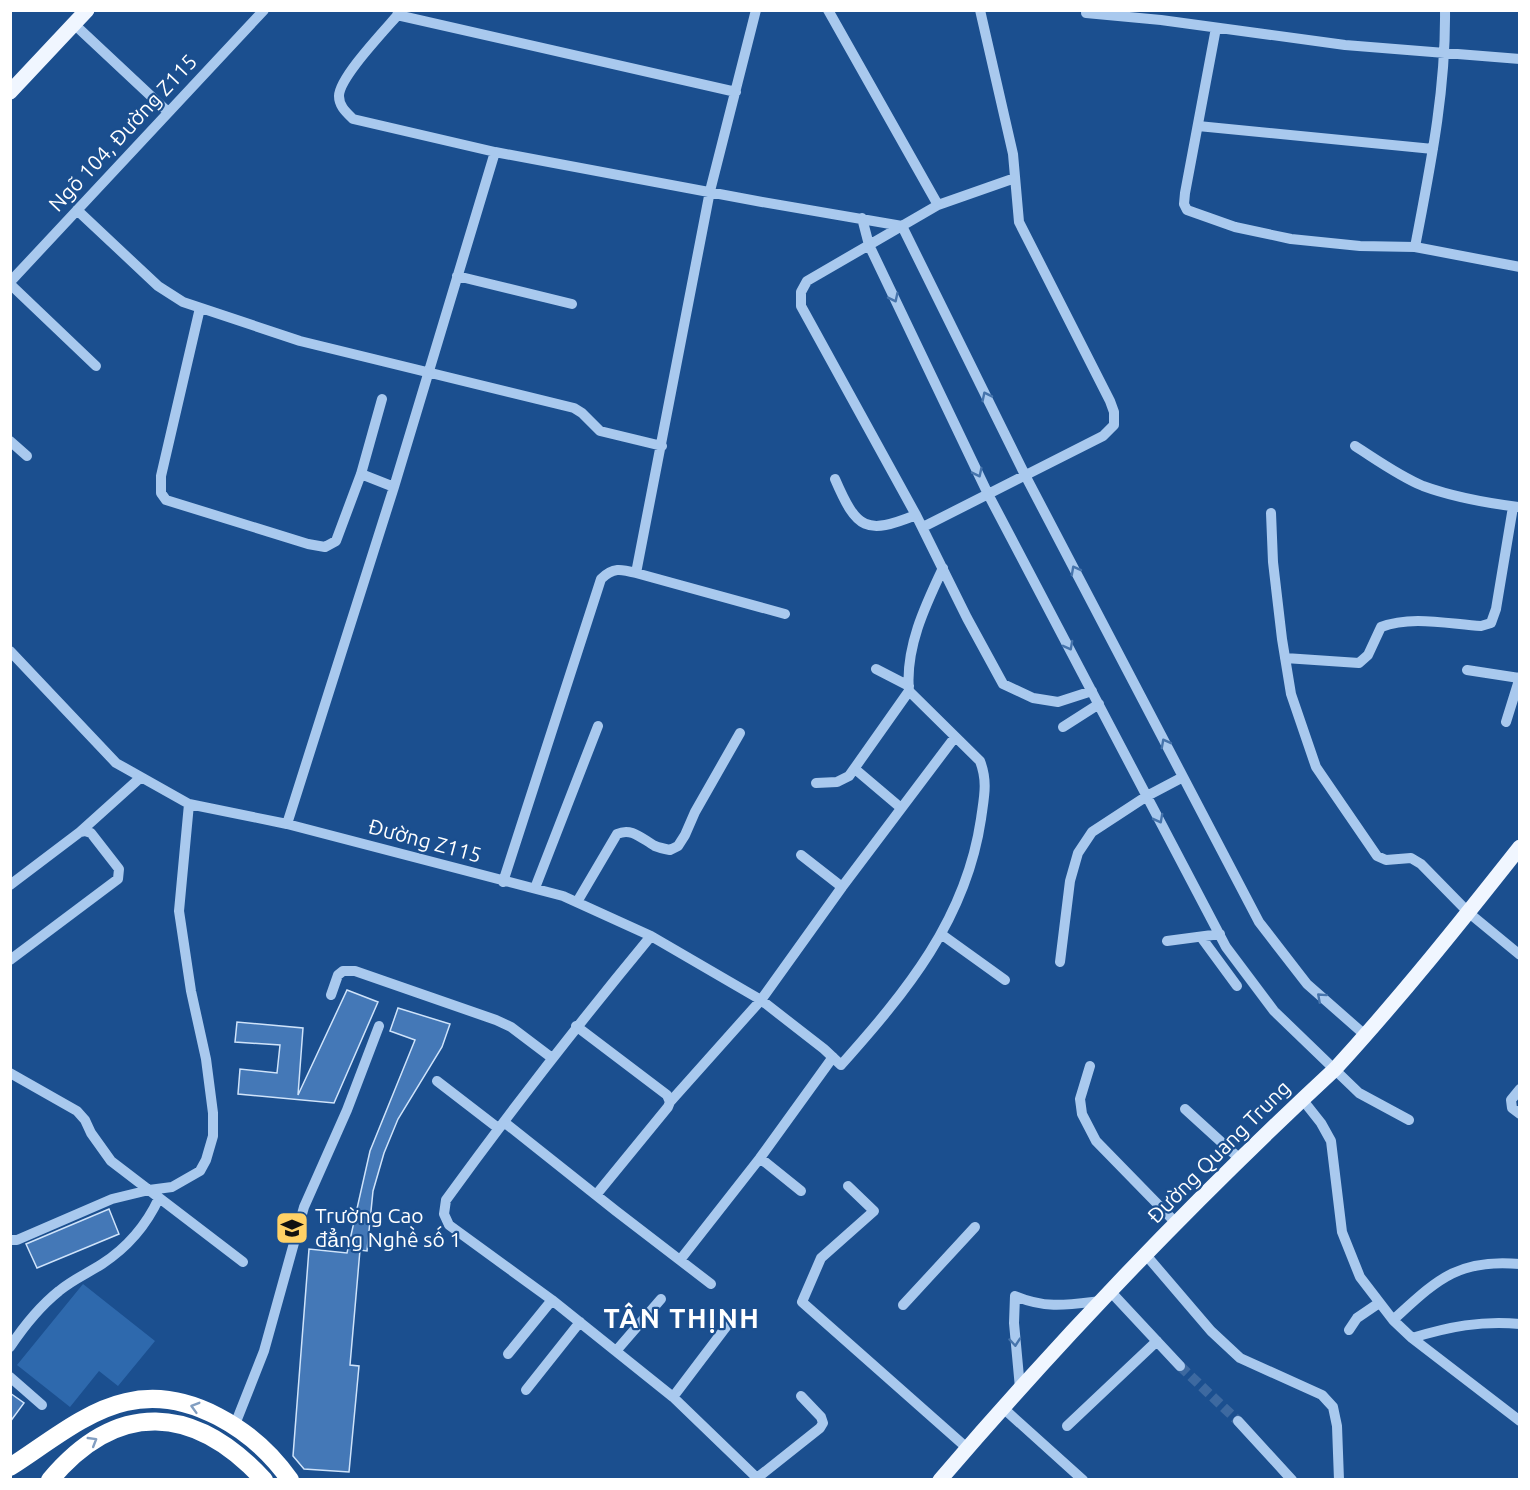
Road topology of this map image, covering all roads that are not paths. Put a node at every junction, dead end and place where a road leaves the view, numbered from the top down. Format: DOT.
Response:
graph roads {
  1 [pos="87,10"];
  2 [pos="264,10"];
  3 [pos="756,10"];
  4 [pos="828,10"];
  5 [pos="980,10"];
  6 [pos="1445,10"];
  7 [pos="399,13"];
  8 [pos="1086,13"];
  9 [pos="74,24"];
  10 [pos="1216,28"];
  11 [pos="1445,54"];
  12 [pos="1520,59"];
  13 [pos="10,92"];
  14 [pos="736,92"];
  15 [pos="168,112"];
  16 [pos="1198,126"];
  17 [pos="1433,149"];
  18 [pos="495,152"];
  19 [pos="1015,178"];
  20 [pos="710,191"];
  21 [pos="939,205"];
  22 [pos="77,210"];
  23 [pos="862,218"];
  24 [pos="902,226"];
  25 [pos="869,245"];
  26 [pos="1415,247"];
  27 [pos="1520,267"];
  28 [pos="457,276"];
  29 [pos="10,283"];
  30 [pos="572,304"];
  31 [pos="200,308"];
  32 [pos="96,366"];
  33 [pos="428,374"];
  34 [pos="382,399"];
  35 [pos="10,441"];
  36 [pos="662,446"];
  37 [pos="1355,446"];
  38 [pos="27,456"];
  39 [pos="361,474"];
  40 [pos="1025,475"];
  41 [pos="835,479"];
  42 [pos="394,487"];
  43 [pos="988,494"];
  44 [pos="1516,507"];
  45 [pos="1271,513"];
  46 [pos="916,515"];
  47 [pos="923,527"];
  48 [pos="943,568"];
  49 [pos="636,573"];
  50 [pos="785,614"];
  51 [pos="10,651"];
  52 [pos="1285,658"];
  53 [pos="876,669"];
  54 [pos="1467,670"];
  55 [pos="1519,677"];
  56 [pos="909,688"];
  57 [pos="1092,691"];
  58 [pos="1099,704"];
  59 [pos="1506,722"];
  60 [pos="598,726"];
  61 [pos="1063,727"];
  62 [pos="740,733"];
  63 [pos="955,737"];
  64 [pos="855,769"];
  65 [pos="1183,777"];
  66 [pos="141,778"];
  67 [pos="816,783"];
  68 [pos="1147,796"];
  69 [pos="189,804"];
  70 [pos="901,808"];
  71 [pos="287,824"];
  72 [pos="80,832"];
  73 [pos="1520,847"];
  74 [pos="801,855"];
  75 [pos="503,882"];
  76 [pos="10,885"];
  77 [pos="842,886"];
  78 [pos="536,888"];
  79 [pos="577,902"];
  80 [pos="1469,913"];
  81 [pos="941,934"];
  82 [pos="1220,934"];
  83 [pos="651,936"];
  84 [pos="1201,937"];
  85 [pos="1167,941"];
  86 [pos="1520,955"];
  87 [pos="10,960"];
  88 [pos="1060,962"];
  89 [pos="1005,980"];
  90 [pos="1237,986"];
  91 [pos="331,995"];
  92 [pos="761,1000"];
  93 [pos="379,1026"];
  94 [pos="576,1026"];
  95 [pos="1365,1035"];
  96 [pos="552,1058"];
  97 [pos="837,1061"];
  98 [pos="1090,1066"];
  99 [pos="1335,1069"];
  100 [pos="10,1073"];
  101 [pos="437,1081"];
  102 [pos="1520,1089"];
  103 [pos="1302,1099"];
  104 [pos="670,1102"];
  105 [pos="1185,1109"];
  106 [pos="1520,1114"];
  107 [pos="1409,1120"];
  108 [pos="501,1125"];
  109 [pos="760,1158"];
  110 [pos="1241,1160"];
  111 [pos="848,1186"];
  112 [pos="148,1190"];
  113 [pos="801,1191"];
  114 [pos="596,1195"];
  115 [pos="159,1198"];
  116 [pos="1177,1224"];
  117 [pos="975,1227"];
  118 [pos="11,1240"];
  119 [pos="1146,1255"];
  120 [pos="680,1260"];
  121 [pos="243,1262"];
  122 [pos="1520,1264"];
  123 [pos="711,1284"];
  124 [pos="1105,1296"];
  125 [pos="661,1299"];
  126 [pos="552,1300"];
  127 [pos="1379,1303"];
  128 [pos="903,1305"];
  129 [pos="1393,1320"];
  130 [pos="580,1322"];
  131 [pos="729,1323"];
  132 [pos="1520,1324"];
  133 [pos="1349,1330"];
  134 [pos="1412,1338"];
  135 [pos="1157,1341"];
  136 [pos="10,1347"];
  137 [pos="616,1351"];
  138 [pos="508,1354"];
  139 [pos="1180,1366"];
  140 [pos="10,1377"];
  141 [pos="1020,1388"];
  142 [pos="526,1390"];
  143 [pos="801,1395"];
  144 [pos="673,1397"];
  145 [pos="42,1405"];
  146 [pos="1002,1407"];
  147 [pos="1238,1421"];
  148 [pos="1520,1421"];
  149 [pos="234,1426"];
  150 [pos="1067,1426"];
  151 [pos="967,1448"];
  152 [pos="10,1467"];
  153 [pos="50,1479"];
  154 [pos="264,1479"];
  155 [pos="290,1479"];
  156 [pos="940,1479"];
  157 [pos="1083,1479"];
  158 [pos="1292,1479"];
  159 [pos="1339,1479"];
  1 -- 9 [label="main road"];
  2 -- 15 [label="street, Ngõ 104, Đường Z115"];
  3 -- 14 [label="street"];
  4 -- 21 [label="street"];
  5 -- 19 [label="street"];
  6 -- 11 [label="street"];
  7 -- 14 [label="street"];
  7 -- 18 [label="street"];
  8 -- 10 [label="street"];
  9 -- 13 [label="main road"];
  9 -- 15 [label="street"];
  10 -- 11 [label="street"];
  10 -- 16 [label="street"];
  11 -- 12 [label="street"];
  11 -- 17 [label="street"];
  14 -- 20 [label="street"];
  15 -- 22 [label="street, Ngõ 104, Đường Z115"];
  16 -- 17 [label="street"];
  16 -- 26 [label="street"];
  17 -- 26 [label="street"];
  18 -- 20 [label="street"];
  18 -- 28 [label="street"];
  19 -- 21 [label="street"];
  19 -- 40 [label="street"];
  20 -- 23 [label="street"];
  20 -- 36 [label="street"];
  21 -- 24 [label="street"];
  22 -- 29 [label="street, Ngõ 104, Đường Z115"];
  22 -- 31 [label="street"];
  23 -- 24 [label="street"];
  23 -- 25 [label="street"];
  24 -- 25 [label="street"];
  40 -- 24 [label="street, one-way"];
  25 -- 43 [label="street, one-way"];
  25 -- 46 [label="street"];
  26 -- 27 [label="street"];
  28 -- 30 [label="street"];
  28 -- 33 [label="street"];
  29 -- 32 [label="street"];
  31 -- 33 [label="street"];
  31 -- 39 [label="street"];
  33 -- 36 [label="street"];
  33 -- 42 [label="street"];
  34 -- 39 [label="street"];
  35 -- 38 [label="street"];
  36 -- 49 [label="street"];
  37 -- 44 [label="street"];
  39 -- 42 [label="street"];
  40 -- 43 [label="street"];
  65 -- 40 [label="street, one-way"];
  41 -- 46 [label="street"];
  42 -- 71 [label="street"];
  43 -- 47 [label="street"];
  43 -- 57 [label="street, one-way"];
  44 -- 52 [label="street"];
  45 -- 52 [label="street"];
  46 -- 47 [label="street"];
  47 -- 48 [label="street"];
  48 -- 56 [label="street"];
  48 -- 57 [label="street"];
  49 -- 50 [label="street"];
  49 -- 75 [label="street"];
  51 -- 66 [label="street, Đường Z115"];
  52 -- 80 [label="street"];
  53 -- 56 [label="street"];
  54 -- 55 [label="street"];
  55 -- 59 [label="street"];
  56 -- 63 [label="street"];
  56 -- 64 [label="street"];
  57 -- 58 [label="street"];
  58 -- 61 [label="street"];
  58 -- 68 [label="street"];
  60 -- 78 [label="street"];
  62 -- 79 [label="street"];
  63 -- 70 [label="street"];
  63 -- 81 [label="street"];
  64 -- 67 [label="street"];
  64 -- 70 [label="street"];
  65 -- 68 [label="street"];
  95 -- 65 [label="street, one-way"];
  66 -- 69 [label="street, Đường Z115"];
  66 -- 72 [label="street"];
  68 -- 82 [label="street, one-way"];
  68 -- 88 [label="street"];
  69 -- 71 [label="street, Đường Z115"];
  69 -- 112 [label="street"];
  70 -- 77 [label="street"];
  71 -- 75 [label="street, Đường Z115"];
  72 -- 76 [label="street"];
  72 -- 87 [label="street"];
  73 -- 80 [label="main road, Đường Quang Trung"];
  74 -- 77 [label="street"];
  75 -- 78 [label="street, Đường Z115"];
  77 -- 92 [label="street"];
  78 -- 79 [label="street, Đường Z115"];
  79 -- 83 [label="street, Đường Z115"];
  80 -- 86 [label="street"];
  80 -- 95 [label="main road, Đường Quang Trung"];
  81 -- 89 [label="street"];
  81 -- 97 [label="street"];
  82 -- 84 [label="street"];
  82 -- 99 [label="street"];
  83 -- 92 [label="street, Đường Z115"];
  83 -- 94 [label="street"];
  84 -- 85 [label="street"];
  84 -- 90 [label="street"];
  91 -- 96 [label="street"];
  92 -- 97 [label="street, Đường Z115"];
  92 -- 104 [label="street"];
  93 -- 149 [label="street"];
  94 -- 96 [label="street"];
  94 -- 104 [label="street"];
  95 -- 99 [label="main road, Đường Quang Trung"];
  96 -- 108 [label="street"];
  97 -- 109 [label="street"];
  98 -- 116 [label="street"];
  99 -- 103 [label="main road, Đường Quang Trung"];
  99 -- 107 [label="street"];
  100 -- 112 [label="street"];
  101 -- 108 [label="street"];
  102 -- 106 [label="street"];
  103 -- 110 [label="main road, Đường Quang Trung"];
  103 -- 127 [label="street"];
  104 -- 114 [label="street"];
  105 -- 110 [label="street"];
  108 -- 114 [label="street"];
  108 -- 126 [label="street"];
  109 -- 113 [label="street"];
  109 -- 120 [label="street"];
  110 -- 116 [label="main road, Đường Quang Trung"];
  111 -- 151 [label="street"];
  112 -- 115 [label="street"];
  112 -- 118 [label="street"];
  114 -- 120 [label="street"];
  115 -- 121 [label="street"];
  115 -- 136 [label="street"];
  116 -- 119 [label="main road, Đường Quang Trung"];
  117 -- 128 [label="street"];
  119 -- 124 [label="main road, Đường Quang Trung"];
  119 -- 159 [label="street"];
  120 -- 123 [label="street"];
  122 -- 129 [label="street"];
  124 -- 135 [label="street"];
  124 -- 141 [label="main road, Đường Quang Trung"];
  124 -- 141 [label="street, one-way"];
  125 -- 137 [label="street"];
  126 -- 130 [label="street"];
  126 -- 138 [label="street"];
  127 -- 129 [label="street"];
  127 -- 133 [label="street"];
  129 -- 134 [label="street"];
  130 -- 137 [label="street"];
  130 -- 142 [label="street"];
  131 -- 144 [label="street"];
  132 -- 134 [label="street"];
  134 -- 148 [label="street"];
  135 -- 139 [label="street"];
  135 -- 150 [label="street"];
  137 -- 144 [label="street"];
  140 -- 145 [label="street"];
  141 -- 146 [label="main road, Đường Quang Trung"];
  143 -- 144 [label="street"];
  146 -- 151 [label="main road, Đường Quang Trung"];
  146 -- 157 [label="street"];
  147 -- 158 [label="street"];
  149 -- 152 [label="highway, one-way"];
  149 -- 155 [label="highway"];
  151 -- 156 [label="main road, Đường Quang Trung"];
  153 -- 154 [label="highway, one-way"];
}
